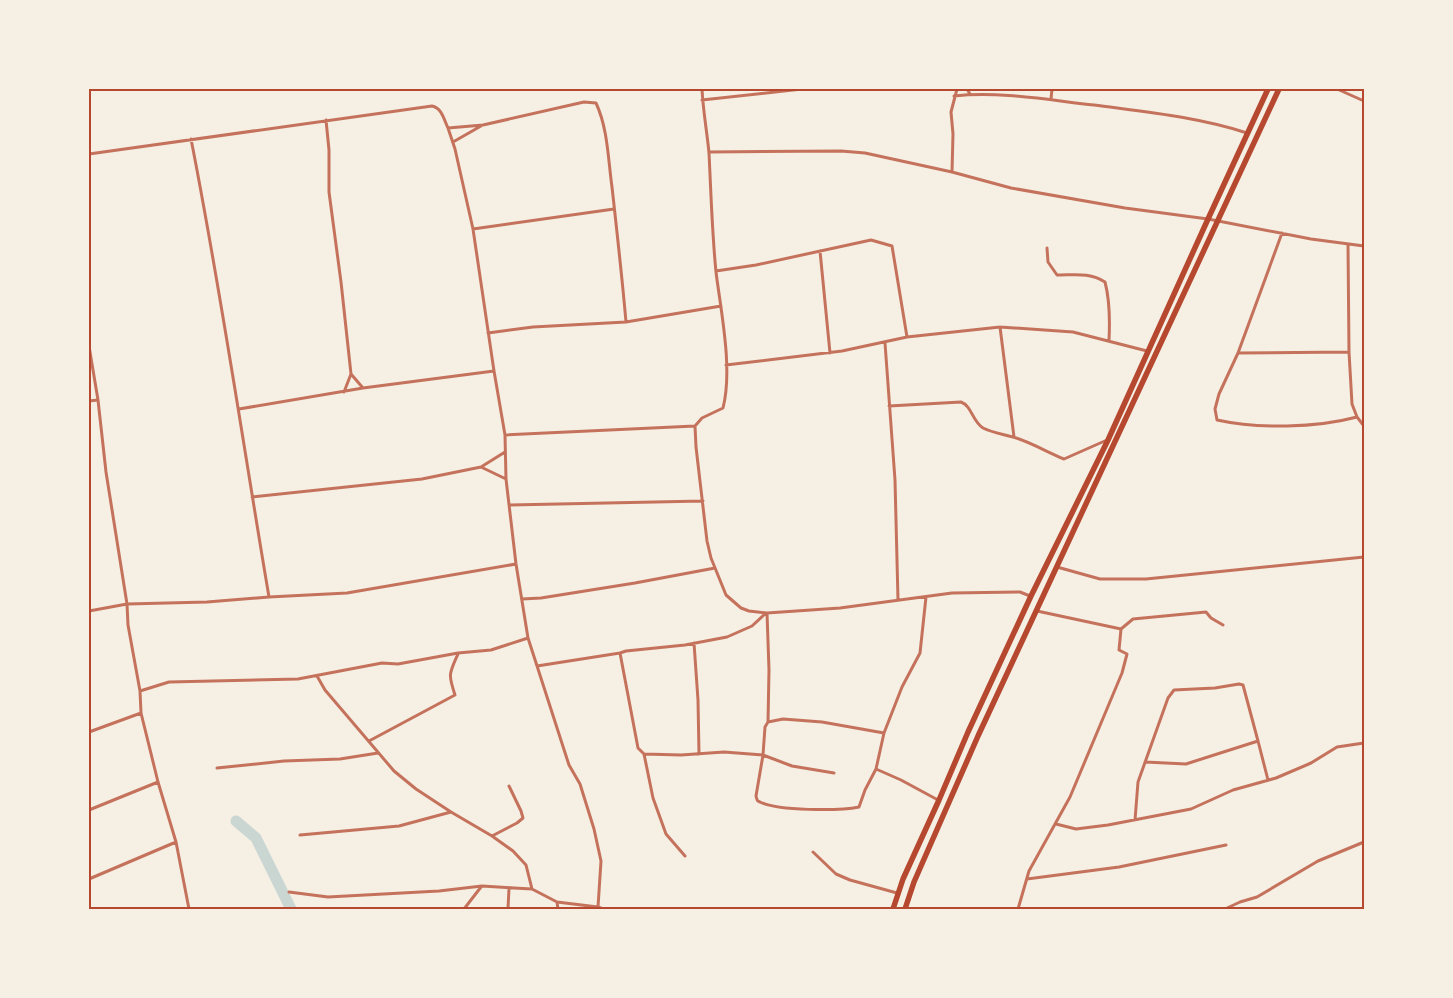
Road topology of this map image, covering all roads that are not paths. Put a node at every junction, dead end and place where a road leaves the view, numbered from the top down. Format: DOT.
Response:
graph roads {
  1 [pos="702,89"];
  2 [pos="802,89"];
  3 [pos="957,89"];
  4 [pos="967,89"];
  5 [pos="1052,89"];
  6 [pos="1268,89"];
  7 [pos="1279,89"];
  8 [pos="1337,89"];
  9 [pos="970,94"];
  10 [pos="954,96"];
  11 [pos="1051,99"];
  12 [pos="702,100"];
  13 [pos="1364,101"];
  14 [pos="326,120"];
  15 [pos="483,125"];
  16 [pos="448,128"];
  17 [pos="1248,133"];
  18 [pos="191,139"];
  19 [pos="453,142"];
  20 [pos="708,152"];
  21 [pos="89,154"];
  22 [pos="952,172"];
  23 [pos="614,209"];
  24 [pos="1208,219"];
  25 [pos="1218,221"];
  26 [pos="473,229"];
  27 [pos="1282,233"];
  28 [pos="1348,244"];
  29 [pos="1363,245"];
  30 [pos="1047,248"];
  31 [pos="820,251"];
  32 [pos="716,272"];
  33 [pos="721,306"];
  34 [pos="626,322"];
  35 [pos="1000,327"];
  36 [pos="488,333"];
  37 [pos="907,337"];
  38 [pos="1109,340"];
  39 [pos="884,342"];
  40 [pos="89,346"];
  41 [pos="1147,351"];
  42 [pos="1349,352"];
  43 [pos="830,353"];
  44 [pos="1238,353"];
  45 [pos="726,365"];
  46 [pos="494,371"];
  47 [pos="351,374"];
  48 [pos="1136,379"];
  49 [pos="1143,382"];
  50 [pos="363,388"];
  51 [pos="344,392"];
  52 [pos="98,400"];
  53 [pos="89,401"];
  54 [pos="889,406"];
  55 [pos="239,409"];
  56 [pos="1357,417"];
  57 [pos="695,426"];
  58 [pos="1364,426"];
  59 [pos="505,435"];
  60 [pos="1014,437"];
  61 [pos="1108,440"];
  62 [pos="505,452"];
  63 [pos="481,467"];
  64 [pos="506,479"];
  65 [pos="252,497"];
  66 [pos="703,501"];
  67 [pos="510,505"];
  68 [pos="1364,557"];
  69 [pos="516,564"];
  70 [pos="1057,567"];
  71 [pos="715,568"];
  72 [pos="1031,596"];
  73 [pos="268,597"];
  74 [pos="926,597"];
  75 [pos="522,600"];
  76 [pos="898,600"];
  77 [pos="127,604"];
  78 [pos="89,611"];
  79 [pos="1036,611"];
  80 [pos="767,613"];
  81 [pos="1223,625"];
  82 [pos="1121,629"];
  83 [pos="528,638"];
  84 [pos="694,643"];
  85 [pos="458,653"];
  86 [pos="620,653"];
  87 [pos="1005,653"];
  88 [pos="1015,658"];
  89 [pos="537,666"];
  90 [pos="317,676"];
  91 [pos="140,691"];
  92 [pos="141,713"];
  93 [pos="768,722"];
  94 [pos="89,732"];
  95 [pos="968,732"];
  96 [pos="884,733"];
  97 [pos="978,736"];
  98 [pos="369,741"];
  99 [pos="1258,741"];
  100 [pos="1364,743"];
  101 [pos="378,753"];
  102 [pos="644,754"];
  103 [pos="699,754"];
  104 [pos="763,755"];
  105 [pos="1145,762"];
  106 [pos="217,768"];
  107 [pos="876,769"];
  108 [pos="834,773"];
  109 [pos="1268,780"];
  110 [pos="158,782"];
  111 [pos="509,786"];
  112 [pos="939,800"];
  113 [pos="89,810"];
  114 [pos="451,812"];
  115 [pos="1135,820"];
  116 [pos="1056,824"];
  117 [pos="300,835"];
  118 [pos="492,836"];
  119 [pos="176,842"];
  120 [pos="1364,842"];
  121 [pos="1226,845"];
  122 [pos="813,852"];
  123 [pos="685,856"];
  124 [pos="89,879"];
  125 [pos="1026,879"];
  126 [pos="482,886"];
  127 [pos="509,888"];
  128 [pos="532,889"];
  129 [pos="290,892"];
  130 [pos="898,894"];
  131 [pos="558,902"];
  132 [pos="598,907"];
  133 [pos="189,909"];
  134 [pos="464,909"];
  135 [pos="508,909"];
  136 [pos="558,909"];
  137 [pos="603,909"];
  138 [pos="893,909"];
  139 [pos="905,909"];
  140 [pos="1018,909"];
  141 [pos="1225,909"];
  1 -- 12 [label="street"];
  2 -- 12 [label="street"];
  3 -- 10 [label="street"];
  4 -- 9 [label="street"];
  5 -- 11 [label="street"];
  6 -- 17 [label="highway"];
  7 -- 25 [label="highway"];
  8 -- 13 [label="street"];
  9 -- 10 [label="street"];
  9 -- 11 [label="street"];
  10 -- 22 [label="street"];
  11 -- 17 [label="street"];
  12 -- 20 [label="street"];
  14 -- 16 [label="street"];
  14 -- 18 [label="street"];
  14 -- 47 [label="street"];
  15 -- 16 [label="street"];
  15 -- 19 [label="street"];
  15 -- 23 [label="street"];
  16 -- 19 [label="street"];
  17 -- 24 [label="highway"];
  18 -- 21 [label="street"];
  18 -- 55 [label="street"];
  19 -- 26 [label="street"];
  20 -- 22 [label="street"];
  20 -- 32 [label="street"];
  22 -- 24 [label="street"];
  23 -- 26 [label="street"];
  23 -- 34 [label="street"];
  24 -- 25 [label="street"];
  24 -- 41 [label="highway"];
  25 -- 27 [label="street"];
  25 -- 49 [label="highway"];
  26 -- 36 [label="street"];
  27 -- 28 [label="street"];
  27 -- 44 [label="street"];
  28 -- 29 [label="street"];
  28 -- 42 [label="street"];
  30 -- 38 [label="street"];
  31 -- 32 [label="street"];
  31 -- 37 [label="street"];
  31 -- 43 [label="street"];
  32 -- 33 [label="street"];
  33 -- 34 [label="street"];
  33 -- 45 [label="street"];
  34 -- 36 [label="street"];
  35 -- 37 [label="street"];
  35 -- 38 [label="street"];
  35 -- 60 [label="street"];
  36 -- 46 [label="street"];
  37 -- 39 [label="street"];
  38 -- 41 [label="street"];
  39 -- 43 [label="street"];
  39 -- 54 [label="street"];
  40 -- 52 [label="street"];
  41 -- 48 [label="highway"];
  42 -- 44 [label="street"];
  42 -- 56 [label="street"];
  43 -- 45 [label="street"];
  44 -- 56 [label="street"];
  45 -- 57 [label="street"];
  46 -- 50 [label="street"];
  46 -- 59 [label="street"];
  47 -- 50 [label="street"];
  47 -- 51 [label="street"];
  48 -- 49 [label="highway"];
  48 -- 61 [label="highway"];
  49 -- 70 [label="highway"];
  50 -- 51 [label="street"];
  51 -- 55 [label="street"];
  52 -- 53 [label="street"];
  52 -- 77 [label="street"];
  54 -- 60 [label="street"];
  54 -- 76 [label="street"];
  55 -- 65 [label="street"];
  56 -- 58 [label="street"];
  57 -- 59 [label="street"];
  57 -- 66 [label="street"];
  59 -- 62 [label="street"];
  60 -- 61 [label="street"];
  61 -- 72 [label="highway"];
  62 -- 63 [label="street"];
  62 -- 64 [label="street"];
  63 -- 64 [label="street"];
  63 -- 65 [label="street"];
  64 -- 67 [label="street"];
  65 -- 73 [label="street"];
  66 -- 67 [label="street"];
  66 -- 71 [label="street"];
  67 -- 69 [label="street"];
  68 -- 70 [label="street"];
  69 -- 73 [label="street"];
  69 -- 75 [label="street"];
  70 -- 79 [label="highway"];
  71 -- 75 [label="street"];
  71 -- 80 [label="street"];
  72 -- 74 [label="street"];
  72 -- 87 [label="highway"];
  73 -- 77 [label="street"];
  74 -- 76 [label="street"];
  74 -- 96 [label="street"];
  75 -- 83 [label="street"];
  76 -- 80 [label="street"];
  77 -- 78 [label="street"];
  77 -- 91 [label="street"];
  79 -- 82 [label="street"];
  79 -- 88 [label="highway"];
  80 -- 84 [label="street"];
  80 -- 93 [label="street"];
  81 -- 82 [label="street"];
  82 -- 116 [label="street"];
  83 -- 85 [label="street"];
  83 -- 89 [label="street"];
  84 -- 86 [label="street"];
  84 -- 103 [label="street"];
  85 -- 90 [label="street"];
  85 -- 98 [label="street"];
  86 -- 89 [label="street"];
  86 -- 102 [label="street"];
  87 -- 88 [label="highway"];
  87 -- 95 [label="highway"];
  88 -- 97 [label="highway"];
  89 -- 132 [label="street"];
  90 -- 91 [label="street"];
  90 -- 98 [label="street"];
  91 -- 92 [label="street"];
  92 -- 94 [label="street"];
  92 -- 110 [label="street"];
  93 -- 96 [label="street"];
  93 -- 104 [label="street"];
  95 -- 97 [label="highway"];
  95 -- 112 [label="highway"];
  96 -- 107 [label="street"];
  97 -- 139 [label="highway"];
  98 -- 101 [label="street"];
  99 -- 105 [label="street"];
  99 -- 105 [label="street"];
  99 -- 109 [label="street"];
  100 -- 109 [label="street"];
  101 -- 106 [label="street"];
  101 -- 114 [label="street"];
  102 -- 103 [label="street"];
  102 -- 123 [label="street"];
  103 -- 104 [label="street"];
  104 -- 107 [label="street"];
  104 -- 108 [label="street"];
  105 -- 115 [label="street"];
  107 -- 112 [label="street"];
  109 -- 115 [label="street"];
  110 -- 113 [label="street"];
  110 -- 119 [label="street"];
  111 -- 118 [label="street"];
  112 -- 130 [label="highway"];
  114 -- 117 [label="street"];
  114 -- 118 [label="street"];
  115 -- 116 [label="street"];
  116 -- 125 [label="street"];
  118 -- 128 [label="street"];
  119 -- 124 [label="street"];
  119 -- 133 [label="street"];
  120 -- 141 [label="street"];
  121 -- 125 [label="street"];
  122 -- 130 [label="street"];
  125 -- 140 [label="street"];
  126 -- 127 [label="street"];
  126 -- 129 [label="street"];
  126 -- 134 [label="street"];
  127 -- 128 [label="street"];
  127 -- 135 [label="street"];
  128 -- 131 [label="street"];
  130 -- 138 [label="highway"];
  131 -- 132 [label="street"];
  131 -- 136 [label="street"];
  132 -- 137 [label="street"];
}
